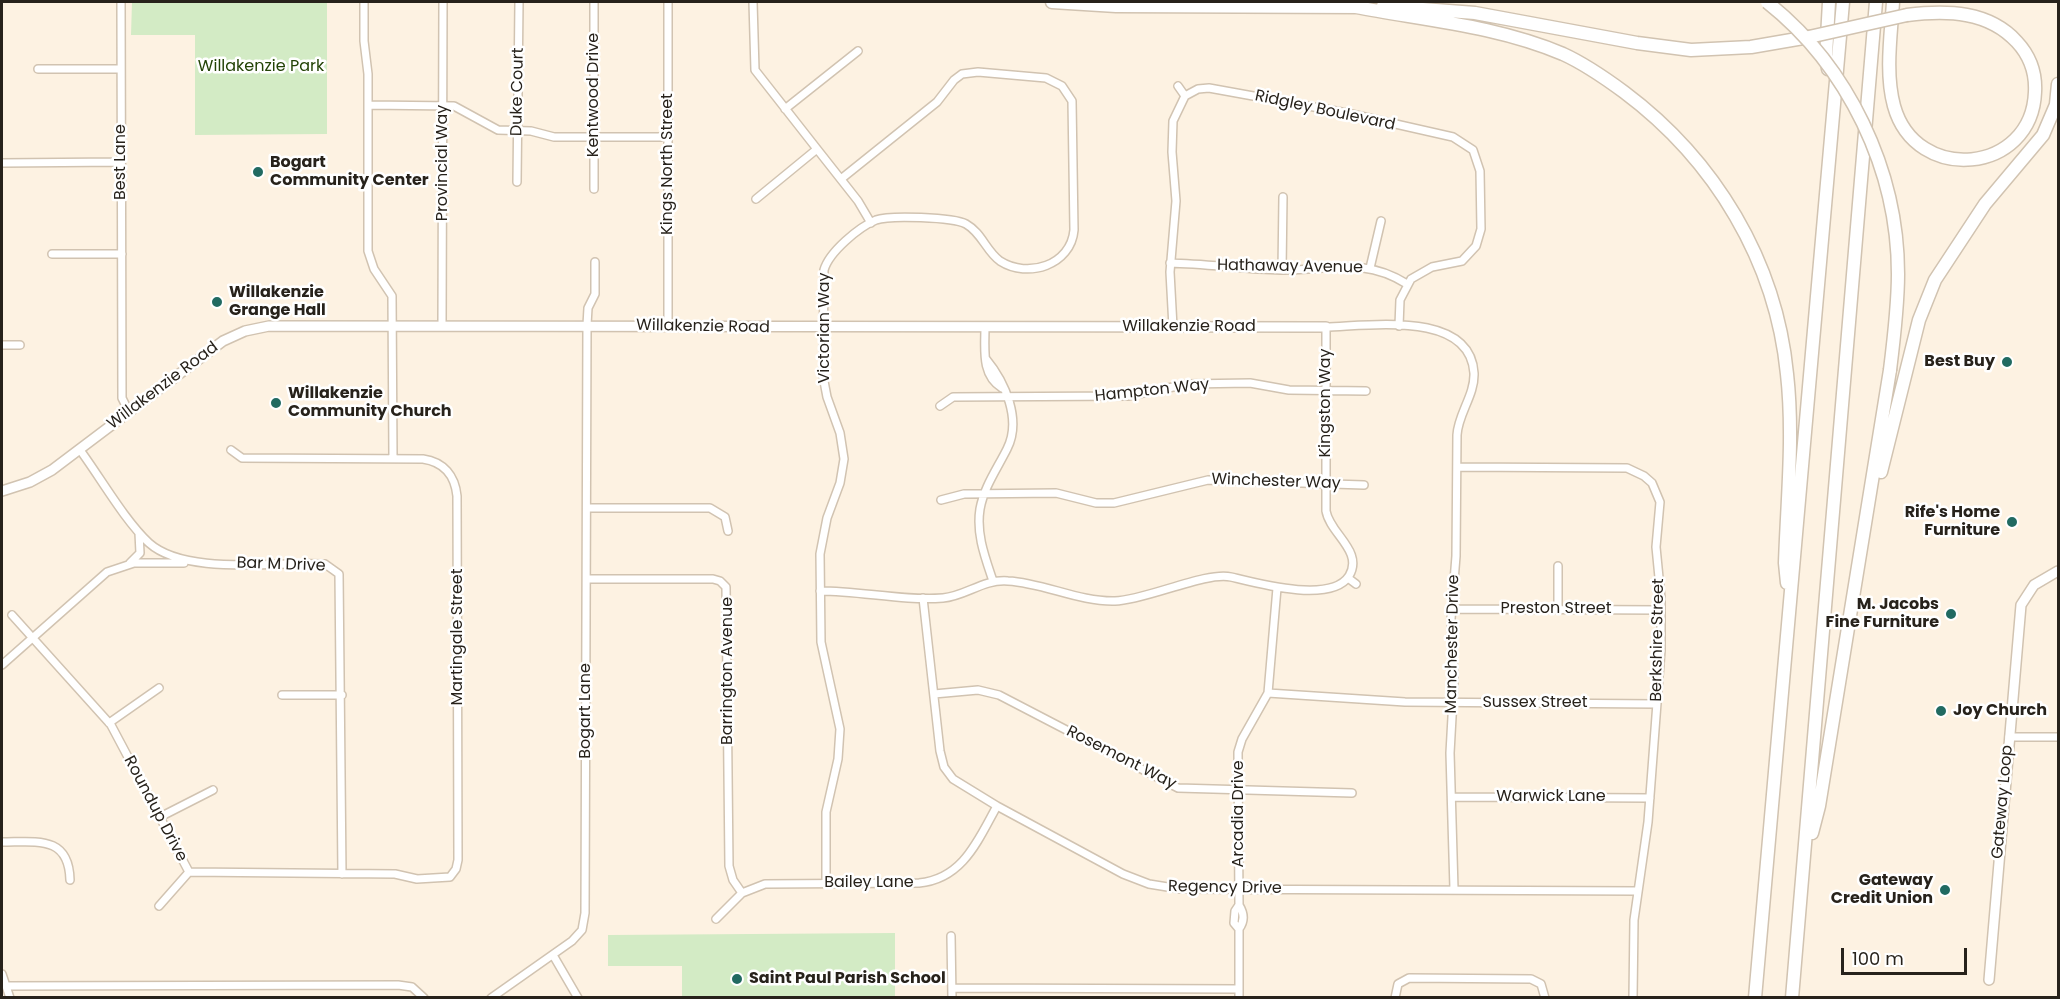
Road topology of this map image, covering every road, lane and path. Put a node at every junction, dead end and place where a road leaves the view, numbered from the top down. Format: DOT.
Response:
graph roads {
  1 [pos="122,2"];
  2 [pos="364,2"];
  3 [pos="443,2"];
  4 [pos="519,2"];
  5 [pos="594,2"];
  6 [pos="668,2"];
  7 [pos="753,2"];
  8 [pos="1052,2"];
  9 [pos="1767,2"];
  10 [pos="1829,2"];
  11 [pos="1843,2"];
  12 [pos="1876,2"];
  13 [pos="1893,2"];
  14 [pos="1356,7"];
  15 [pos="858,51"];
  16 [pos="38,69"];
  17 [pos="121,69"];
  18 [pos="2058,84"];
  19 [pos="1178,86"];
  20 [pos="1185,96"];
  21 [pos="2057,102"];
  22 [pos="368,105"];
  23 [pos="443,105"];
  24 [pos="1834,105"];
  25 [pos="785,109"];
  26 [pos="517,131"];
  27 [pos="668,136"];
  28 [pos="594,137"];
  29 [pos="817,149"];
  30 [pos="121,162"];
  31 [pos="2,163"];
  32 [pos="841,179"];
  33 [pos="517,182"];
  34 [pos="594,189"];
  35 [pos="1283,197"];
  36 [pos="756,199"];
  37 [pos="1381,221"];
  38 [pos="870,223"];
  39 [pos="52,254"];
  40 [pos="122,254"];
  41 [pos="595,262"];
  42 [pos="1170,263"];
  43 [pos="1370,268"];
  44 [pos="1282,270"];
  45 [pos="1407,284"];
  46 [pos="392,325"];
  47 [pos="442,325"];
  48 [pos="587,326"];
  49 [pos="1399,326"];
  50 [pos="668,327"];
  51 [pos="822,327"];
  52 [pos="985,327"];
  53 [pos="1173,327"];
  54 [pos="1326,327"];
  55 [pos="1454,337"];
  56 [pos="2,345"];
  57 [pos="20,345"];
  58 [pos="1326,390"];
  59 [pos="1366,391"];
  60 [pos="1008,397"];
  61 [pos="940,406"];
  62 [pos="129,412"];
  63 [pos="80,450"];
  64 [pos="231,450"];
  65 [pos="393,458"];
  66 [pos="1457,467"];
  67 [pos="1326,484"];
  68 [pos="1364,485"];
  69 [pos="2,491"];
  70 [pos="984,494"];
  71 [pos="941,500"];
  72 [pos="587,508"];
  73 [pos="1867,516"];
  74 [pos="138,531"];
  75 [pos="728,531"];
  76 [pos="195,563"];
  77 [pos="128,564"];
  78 [pos="1558,566"];
  79 [pos="2058,571"];
  80 [pos="1348,578"];
  81 [pos="588,579"];
  82 [pos="993,581"];
  83 [pos="1356,584"];
  84 [pos="1277,588"];
  85 [pos="820,591"];
  86 [pos="1789,597"];
  87 [pos="923,598"];
  88 [pos="1451,609"];
  89 [pos="1558,609"];
  90 [pos="1661,610"];
  91 [pos="12,615"];
  92 [pos="32,638"];
  93 [pos="2,665"];
  94 [pos="159,688"];
  95 [pos="1268,693"];
  96 [pos="934,694"];
  97 [pos="282,695"];
  98 [pos="342,695"];
  99 [pos="1453,702"];
  100 [pos="1657,704"];
  101 [pos="109,723"];
  102 [pos="2009,736"];
  103 [pos="2058,737"];
  104 [pos="213,790"];
  105 [pos="1238,791"];
  106 [pos="1352,793"];
  107 [pos="1452,797"];
  108 [pos="1650,798"];
  109 [pos="997,806"];
  110 [pos="160,817"];
  111 [pos="2,842"];
  112 [pos="458,863"];
  113 [pos="1803,869"];
  114 [pos="189,872"];
  115 [pos="342,874"];
  116 [pos="70,880"];
  117 [pos="826,883"];
  118 [pos="1239,889"];
  119 [pos="1454,889"];
  120 [pos="1637,891"];
  121 [pos="742,893"];
  122 [pos="159,906"];
  123 [pos="716,919"];
  124 [pos="951,936"];
  125 [pos="553,956"];
  126 [pos="2,974"];
  127 [pos="1989,980"];
  128 [pos="6,986"];
  129 [pos="952,988"];
  130 [pos="1061,988"];
  131 [pos="1239,989"];
  132 [pos="10,998"];
  133 [pos="424,998"];
  134 [pos="491,998"];
  135 [pos="578,998"];
  136 [pos="952,998"];
  137 [pos="1061,998"];
  138 [pos="1239,998"];
  139 [pos="1395,998"];
  140 [pos="1545,998"];
  141 [pos="1633,998"];
  142 [pos="1755,998"];
  143 [pos="1792,998"];
  1 -- 17 [label="street, Best Lane"];
  2 -- 22 [label="street"];
  3 -- 23 [label="street, Provincial Way"];
  4 -- 26 [label="street, Duke Court"];
  5 -- 28 [label="street, Kentwood Drive"];
  6 -- 27 [label="street, Kings North Street"];
  7 -- 25 [label="street"];
  8 -- 14 [label="highway"];
  9 -- 73 [label="highway, bridge"];
  10 -- 24 [label="highway"];
  11 -- 24 [label="highway"];
  12 -- 113 [label="highway"];
  13 -- 14 [label="highway, bridge"];
  14 -- 86 [label="highway"];
  15 -- 25 [label="street"];
  16 -- 17 [label="street"];
  17 -- 30 [label="street, Best Lane"];
  18 -- 21 [label="highway"];
  19 -- 20 [label="street"];
  20 -- 42 [label="street"];
  20 -- 45 [label="street, Ridgley Boulevard"];
  21 -- 73 [label="highway"];
  22 -- 23 [label="street"];
  22 -- 46 [label="street"];
  23 -- 26 [label="street"];
  23 -- 47 [label="street, Provincial Way"];
  24 -- 86 [label="highway"];
  25 -- 29 [label="street"];
  26 -- 28 [label="street"];
  26 -- 33 [label="street, Duke Court"];
  27 -- 28 [label="street"];
  27 -- 50 [label="street, Kings North Street"];
  28 -- 34 [label="street, Kentwood Drive"];
  29 -- 32 [label="street"];
  29 -- 36 [label="street"];
  30 -- 31 [label="street"];
  30 -- 40 [label="street, Best Lane"];
  32 -- 38 [label="street"];
  32 -- 38 [label="street, Victorian Way"];
  35 -- 44 [label="street"];
  37 -- 43 [label="street"];
  38 -- 51 [label="street, Victorian Way"];
  39 -- 40 [label="street"];
  40 -- 62 [label="street, Best Lane"];
  41 -- 48 [label="street, Bogart Lane"];
  42 -- 44 [label="street, Hathaway Avenue"];
  42 -- 53 [label="street"];
  43 -- 44 [label="street, Hathaway Avenue"];
  43 -- 45 [label="street, Hathaway Avenue"];
  45 -- 49 [label="street"];
  46 -- 47 [label="street, Willakenzie Road"];
  46 -- 62 [label="street, Willakenzie Road"];
  46 -- 65 [label="street"];
  47 -- 48 [label="street, Willakenzie Road"];
  48 -- 50 [label="street, Willakenzie Road"];
  48 -- 72 [label="street, Bogart Lane"];
  49 -- 54 [label="street, Willakenzie Road"];
  49 -- 55 [label="street, Willakenzie Road"];
  50 -- 51 [label="street, Willakenzie Road"];
  51 -- 52 [label="street, Willakenzie Road"];
  51 -- 85 [label="street, Victorian Way"];
  52 -- 53 [label="street, Willakenzie Road"];
  52 -- 60 [label="street"];
  53 -- 54 [label="street, Willakenzie Road"];
  54 -- 58 [label="street, Kingston Way"];
  55 -- 66 [label="street, Manchester Drive"];
  56 -- 57 [label="street"];
  58 -- 59 [label="street, Hampton Way"];
  58 -- 60 [label="street, Hampton Way"];
  58 -- 67 [label="street, Kingston Way"];
  60 -- 61 [label="street, Hampton Way"];
  60 -- 70 [label="street"];
  62 -- 63 [label="street, Willakenzie Road"];
  63 -- 69 [label="street, Willakenzie Road"];
  63 -- 74 [label="street, Bar M Drive"];
  64 -- 65 [label="street, Martingale Street"];
  65 -- 112 [label="street, Martingale Street"];
  66 -- 88 [label="street, Manchester Drive"];
  66 -- 90 [label="street, Berkshire Street"];
  67 -- 68 [label="street, Winchester Way"];
  67 -- 70 [label="street, Winchester Way"];
  67 -- 80 [label="street, Kingston Way"];
  70 -- 71 [label="street, Winchester Way"];
  70 -- 82 [label="street"];
  72 -- 75 [label="street"];
  72 -- 81 [label="street, Bogart Lane"];
  73 -- 113 [label="highway"];
  74 -- 76 [label="street, Bar M Drive"];
  74 -- 77 [label="street"];
  76 -- 77 [label="street"];
  76 -- 98 [label="street, Bar M Drive"];
  77 -- 92 [label="street"];
  78 -- 89 [label="street"];
  79 -- 102 [label="street, Gateway Loop"];
  80 -- 83 [label="street"];
  80 -- 84 [label="street"];
  81 -- 121 [label="street, Barrington Avenue"];
  81 -- 125 [label="street, Bogart Lane"];
  82 -- 84 [label="street"];
  82 -- 87 [label="street"];
  84 -- 95 [label="street, Arcadia Drive"];
  85 -- 87 [label="street"];
  85 -- 117 [label="street, Victorian Way"];
  86 -- 142 [label="highway"];
  87 -- 96 [label="street, Regency Drive"];
  88 -- 89 [label="street, Preston Street"];
  88 -- 99 [label="street, Manchester Drive"];
  89 -- 90 [label="street, Preston Street"];
  90 -- 100 [label="street, Berkshire Street"];
  91 -- 92 [label="street, Roundup Drive"];
  92 -- 93 [label="street"];
  92 -- 101 [label="street, Roundup Drive"];
  94 -- 101 [label="street"];
  95 -- 99 [label="street, Sussex Street"];
  95 -- 105 [label="street, Arcadia Drive"];
  96 -- 105 [label="street, Rosemont Way"];
  96 -- 109 [label="street, Regency Drive"];
  97 -- 98 [label="street"];
  98 -- 115 [label="street, Bar M Drive"];
  99 -- 100 [label="street, Sussex Street"];
  99 -- 107 [label="street, Manchester Drive"];
  100 -- 108 [label="street, Berkshire Street"];
  101 -- 110 [label="street, Roundup Drive"];
  102 -- 103 [label="street"];
  102 -- 127 [label="street, Gateway Loop"];
  104 -- 110 [label="street"];
  105 -- 106 [label="street, Rosemont Way"];
  105 -- 118 [label="street, Arcadia Drive"];
  107 -- 108 [label="street, Warwick Lane"];
  107 -- 119 [label="street, Manchester Drive"];
  108 -- 120 [label="street, Berkshire Street"];
  109 -- 117 [label="street, Bailey Lane"];
  109 -- 118 [label="street, Regency Drive"];
  110 -- 114 [label="street, Roundup Drive"];
  111 -- 116 [label="street"];
  112 -- 115 [label="street, Roundup Drive"];
  113 -- 143 [label="highway"];
  114 -- 115 [label="street, Roundup Drive"];
  114 -- 122 [label="street"];
  117 -- 121 [label="street, Bailey Lane"];
  118 -- 119 [label="street, Regency Drive"];
  118 -- 131 [label="street, Arcadia Drive"];
  119 -- 120 [label="street, Regency Drive"];
  120 -- 141 [label="street, Berkshire Street"];
  121 -- 123 [label="street, Bailey Lane"];
  124 -- 129 [label="street"];
  125 -- 134 [label="street"];
  125 -- 135 [label="street"];
  126 -- 128 [label="street"];
  128 -- 132 [label="street"];
  128 -- 133 [label="street"];
  129 -- 130 [label="street"];
  129 -- 136 [label="street"];
  130 -- 131 [label="street"];
  130 -- 137 [label="street"];
  131 -- 138 [label="street, Arcadia Drive"];
  139 -- 140 [label="street"];
}
